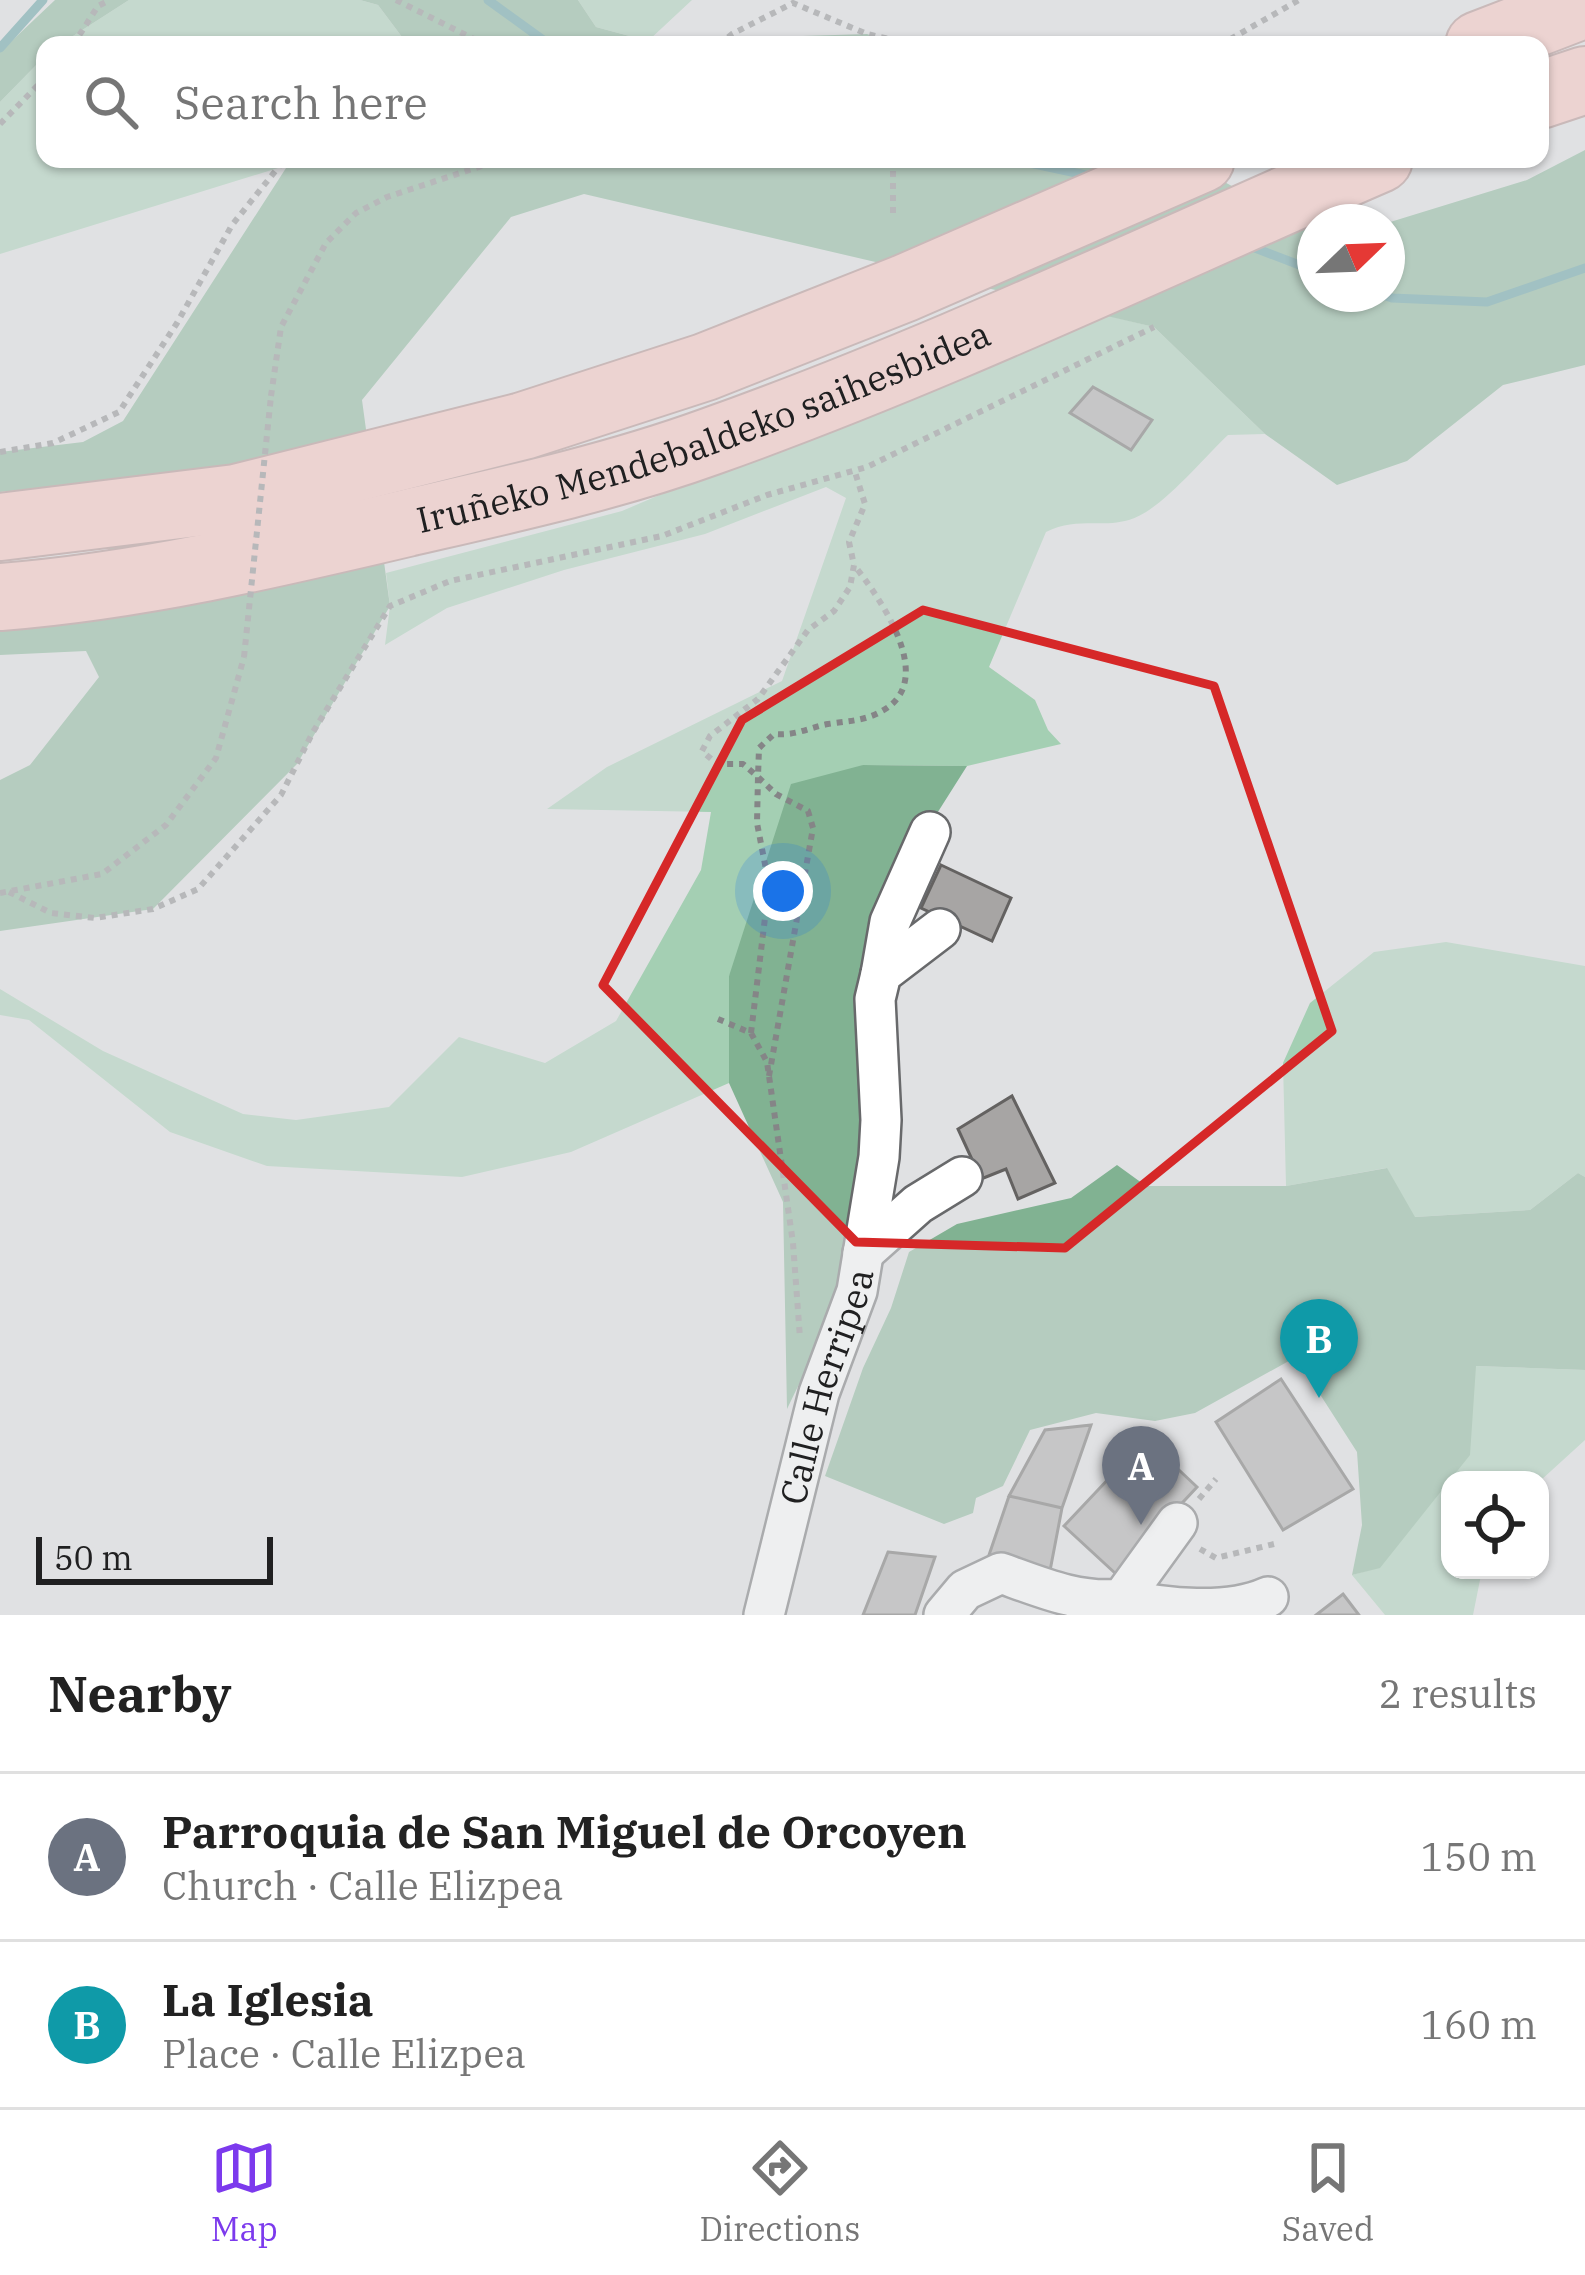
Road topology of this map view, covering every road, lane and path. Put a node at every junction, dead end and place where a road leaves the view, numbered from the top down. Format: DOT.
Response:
graph roads {
  1 [pos="110,0"];
  2 [pos="396,0"];
  3 [pos="1299,0"];
  4 [pos="795,1"];
  5 [pos="1585,4"];
  6 [pos="79,36"];
  7 [pos="468,36"];
  8 [pos="730,36"];
  9 [pos="873,36"];
  10 [pos="1236,36"];
  11 [pos="1502,36"];
  12 [pos="1585,80"];
  13 [pos="36,87"];
  14 [pos="1549,92"];
  15 [pos="0,124"];
  16 [pos="278,168"];
  17 [pos="475,168"];
  18 [pos="893,168"];
  19 [pos="1181,168"];
  20 [pos="1358,168"];
  21 [pos="893,218"];
  22 [pos="1154,327"];
  23 [pos="0,452"];
  24 [pos="855,471"];
  25 [pos="0,527"];
  26 [pos="854,565"];
  27 [pos="0,596"];
  28 [pos="758,777"];
  29 [pos="930,832"];
  30 [pos="4,892"];
  31 [pos="940,928"];
  32 [pos="881,974"];
  33 [pos="718,1019"];
  34 [pos="751,1033"];
  35 [pos="769,1076"];
  36 [pos="962,1178"];
  37 [pos="863,1253"];
  38 [pos="818,1399"];
  39 [pos="1178,1523"];
  40 [pos="1274,1544"];
  41 [pos="1268,1597"];
  42 [pos="1118,1607"];
  43 [pos="764,1615"];
  44 [pos="944,1615"];
  1 -- 6 [label="path"];
  2 -- 7 [label="path"];
  3 -- 10 [label="path"];
  4 -- 8 [label="path"];
  4 -- 9 [label="path"];
  5 -- 11 [label="highway"];
  12 -- 14 [label="highway"];
  13 -- 15 [label="path"];
  16 -- 23 [label="path"];
  17 -- 30 [label="path, bridge"];
  18 -- 21 [label="path"];
  19 -- 25 [label="highway, Iruñeko Mendebaldeko saihesbidea"];
  20 -- 27 [label="highway, Iruñeko Mendebaldeko saihesbidea"];
  22 -- 24 [label="path"];
  24 -- 26 [label="path"];
  24 -- 30 [label="path"];
  26 -- 28 [label="path"];
  26 -- 28 [label="path"];
  28 -- 34 [label="path"];
  28 -- 35 [label="path"];
  29 -- 32 [label="street, Calle Herripea"];
  31 -- 32 [label="street"];
  32 -- 37 [label="street, Calle Herripea"];
  33 -- 34 [label="path"];
  34 -- 35 [label="path"];
  35 -- 38 [label="path"];
  36 -- 37 [label="street"];
  37 -- 38 [label="street, Calle Herripea"];
  38 -- 43 [label="street, Calle Herripea"];
  39 -- 40 [label="path"];
  39 -- 42 [label="street"];
  41 -- 42 [label="street"];
  42 -- 44 [label="street"];
}
